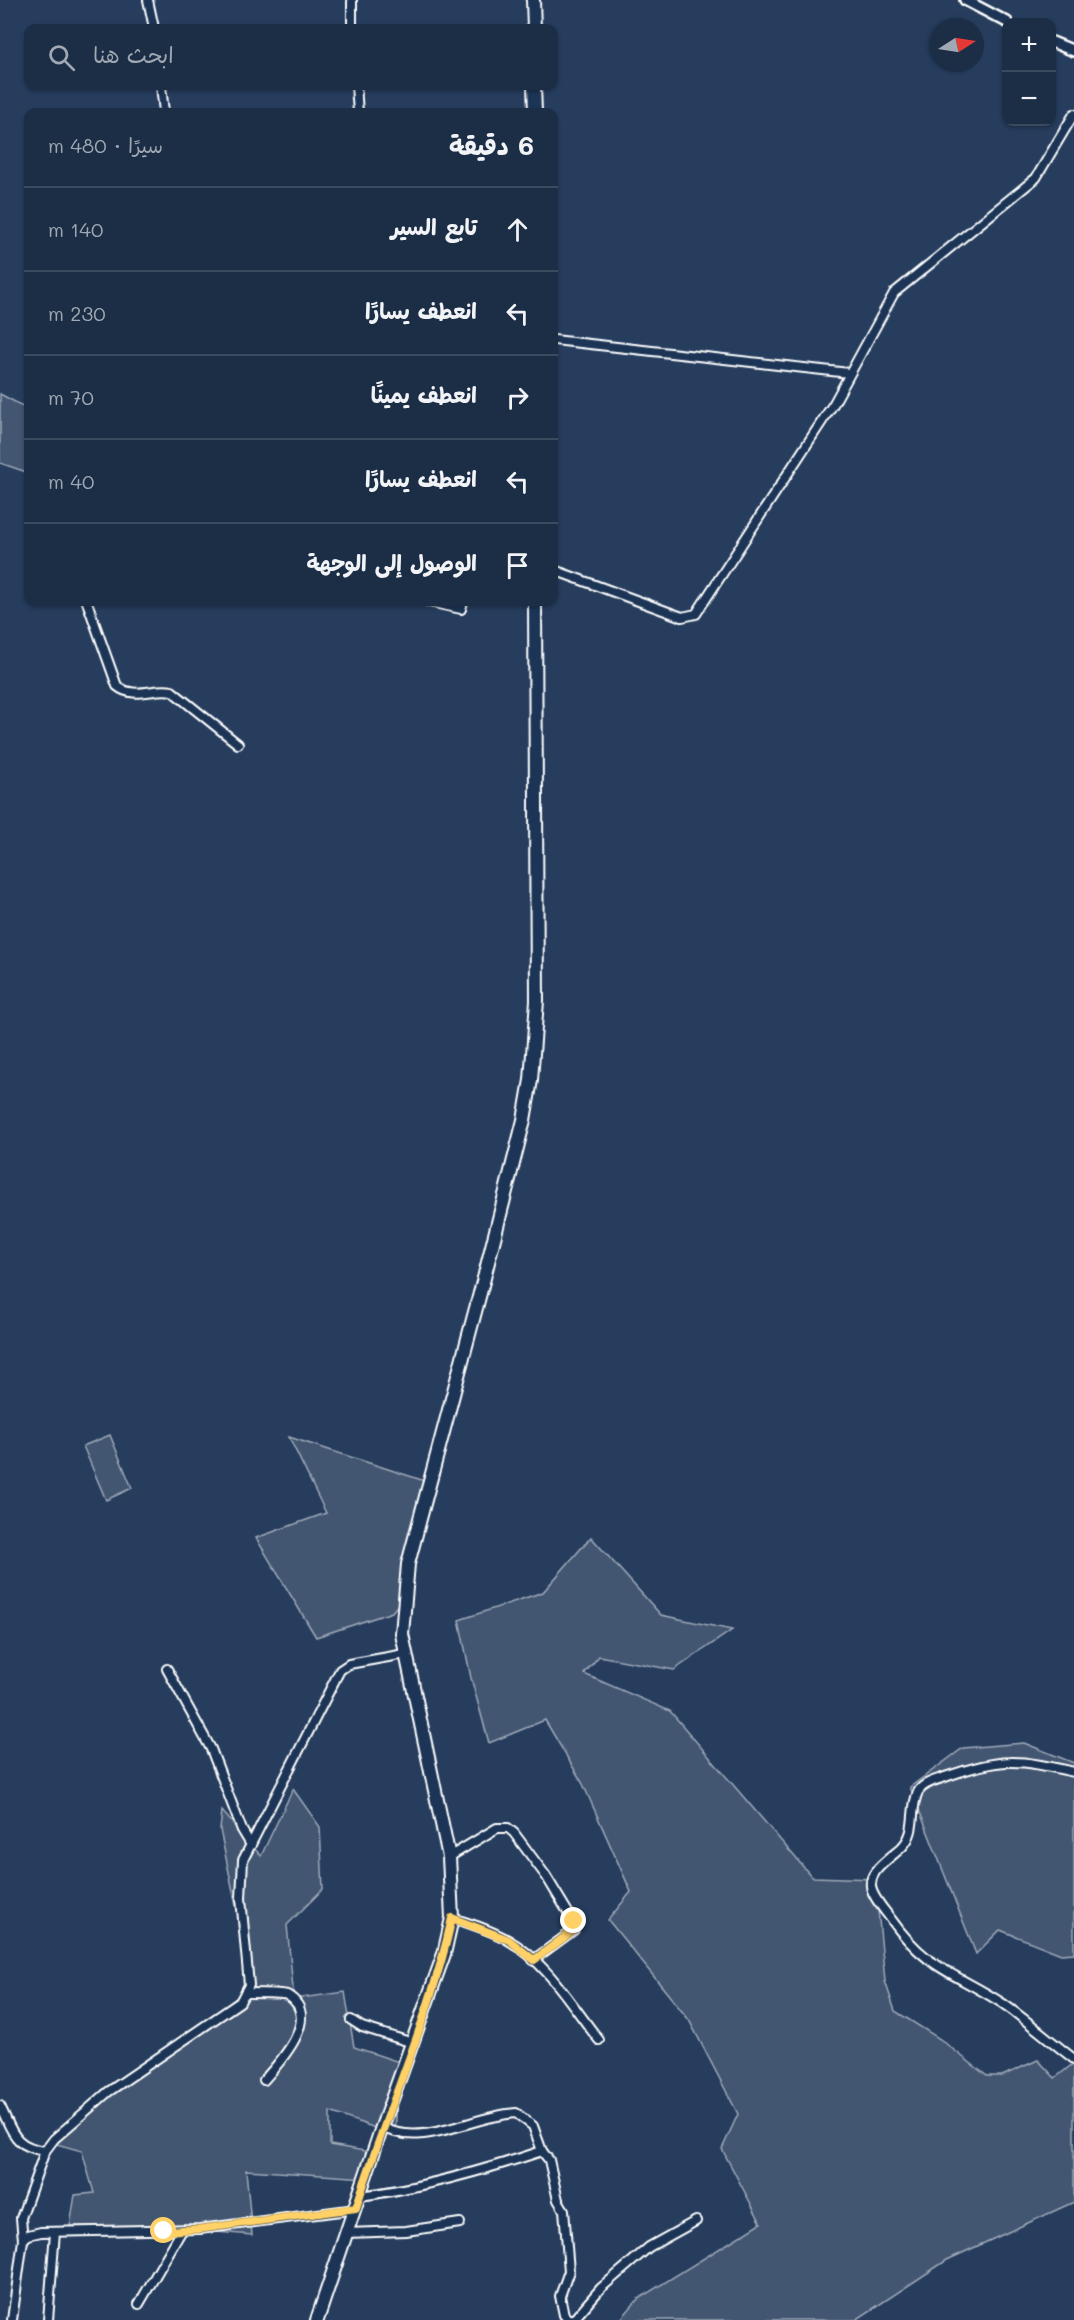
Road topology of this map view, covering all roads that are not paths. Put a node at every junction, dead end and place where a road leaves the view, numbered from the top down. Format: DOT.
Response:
graph roads {
  1 [pos="148,0"];
  2 [pos="352,0"];
  3 [pos="533,0"];
  4 [pos="965,0"];
  5 [pos="1002,19"];
  6 [pos="153,24"];
  7 [pos="352,24"];
  8 [pos="534,24"];
  9 [pos="1056,44"];
  10 [pos="1074,51"];
  11 [pos="161,90"];
  12 [pos="356,90"];
  13 [pos="534,90"];
  14 [pos="164,108"];
  15 [pos="358,108"];
  16 [pos="534,108"];
  17 [pos="1074,114"];
  18 [pos="558,340"];
  19 [pos="849,373"];
  20 [pos="558,571"];
  21 [pos="88,606"];
  22 [pos="444,606"];
  23 [pos="462,606"];
  24 [pos="535,606"];
  25 [pos="238,744"];
  26 [pos="405,1654"];
  27 [pos="168,1669"];
  28 [pos="1074,1772"];
  29 [pos="251,1845"];
  30 [pos="449,1857"];
  31 [pos="452,1918"];
  32 [pos="534,1960"];
  33 [pos="245,1993"];
  34 [pos="351,2020"];
  35 [pos="599,2040"];
  36 [pos="413,2043"];
  37 [pos="1074,2060"];
  38 [pos="264,2080"];
  39 [pos="0,2106"];
  40 [pos="382,2127"];
  41 [pos="45,2151"];
  42 [pos="542,2151"];
  43 [pos="360,2196"];
  44 [pos="356,2208"];
  45 [pos="696,2222"];
  46 [pos="460,2223"];
  47 [pos="182,2230"];
  48 [pos="55,2232"];
  49 [pos="346,2233"];
  50 [pos="23,2240"];
  51 [pos="139,2304"];
  52 [pos="12,2320"];
  53 [pos="48,2320"];
  54 [pos="319,2320"];
  1 -- 6 [label="street"];
  2 -- 7 [label="street"];
  3 -- 8 [label="main road"];
  4 -- 5 [label="street"];
  9 -- 10 [label="street"];
  11 -- 14 [label="street"];
  12 -- 15 [label="street"];
  13 -- 16 [label="main road"];
  17 -- 19 [label="street"];
  18 -- 19 [label="street"];
  19 -- 20 [label="street"];
  21 -- 25 [label="street"];
  22 -- 23 [label="street"];
  24 -- 26 [label="main road"];
  26 -- 29 [label="street"];
  26 -- 30 [label="main road"];
  27 -- 29 [label="street"];
  28 -- 37 [label="street"];
  29 -- 33 [label="street"];
  30 -- 31 [label="main road"];
  30 -- 32 [label="street"];
  31 -- 32 [label="street"];
  31 -- 36 [label="main road"];
  32 -- 35 [label="street"];
  33 -- 38 [label="street"];
  33 -- 41 [label="street"];
  34 -- 36 [label="street"];
  36 -- 40 [label="main road"];
  39 -- 41 [label="street"];
  40 -- 42 [label="street"];
  40 -- 43 [label="main road"];
  41 -- 50 [label="street"];
  42 -- 43 [label="street"];
  42 -- 45 [label="street"];
  43 -- 44 [label="main road"];
  44 -- 47 [label="street"];
  44 -- 49 [label="main road"];
  46 -- 49 [label="street"];
  47 -- 48 [label="street"];
  47 -- 51 [label="street"];
  48 -- 50 [label="street"];
  48 -- 53 [label="street"];
  49 -- 54 [label="main road"];
  50 -- 52 [label="street"];
}
